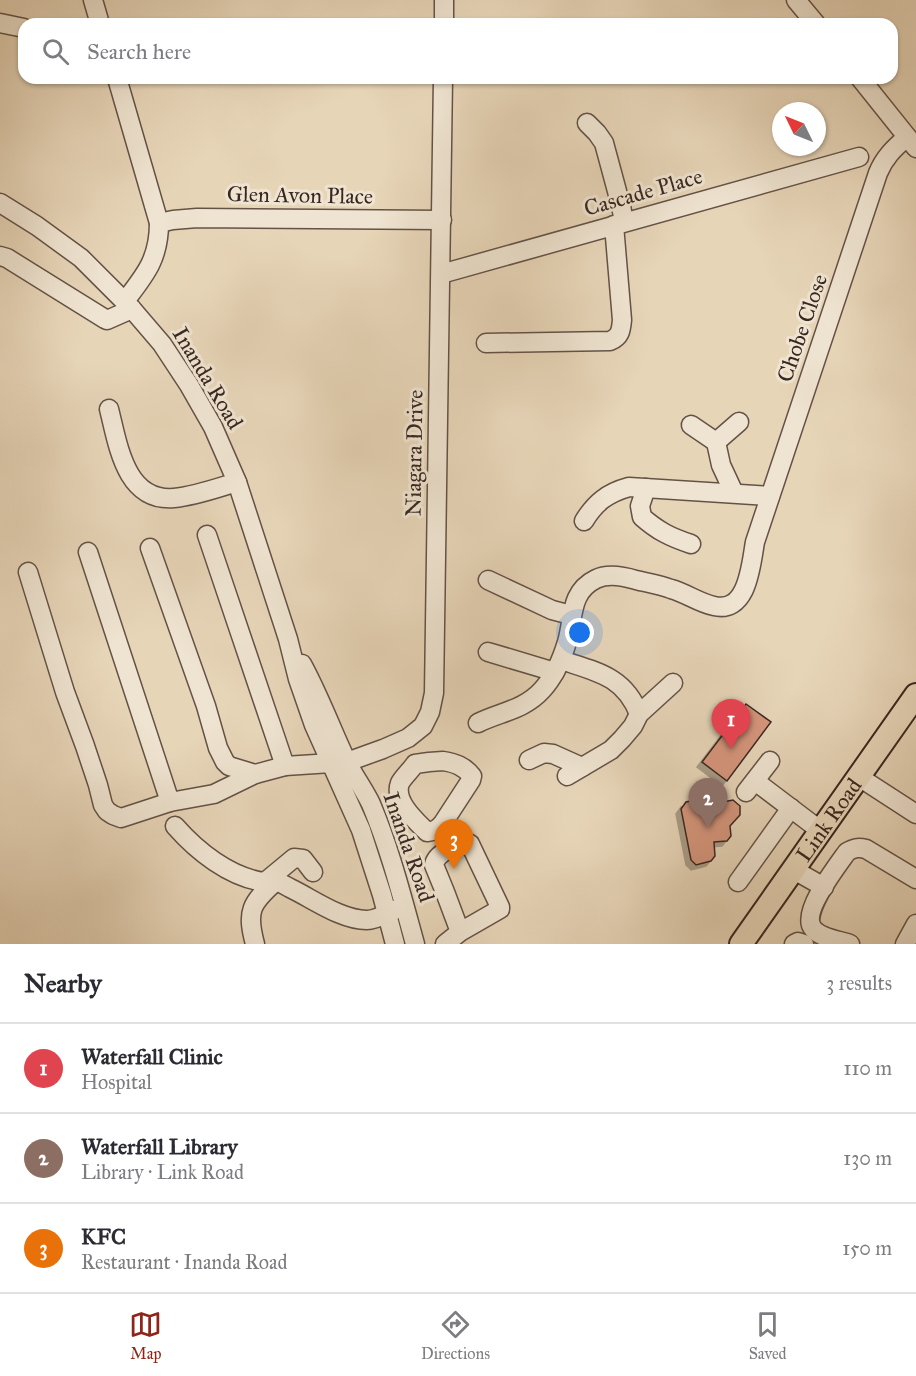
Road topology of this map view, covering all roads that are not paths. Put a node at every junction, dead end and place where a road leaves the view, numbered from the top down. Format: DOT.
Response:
graph roads {
  1 [pos="93,0"];
  2 [pos="444,0"];
  3 [pos="796,0"];
  4 [pos="98,18"];
  5 [pos="444,18"];
  6 [pos="811,18"];
  7 [pos="0,23"];
  8 [pos="18,27"];
  9 [pos="119,84"];
  10 [pos="443,84"];
  11 [pos="865,84"];
  12 [pos="587,123"];
  13 [pos="913,143"];
  14 [pos="859,157"];
  15 [pos="0,203"];
  16 [pos="442,220"];
  17 [pos="159,224"];
  18 [pos="619,224"];
  19 [pos="0,256"];
  20 [pos="441,274"];
  21 [pos="128,305"];
  22 [pos="486,344"];
  23 [pos="109,409"];
  24 [pos="739,422"];
  25 [pos="691,425"];
  26 [pos="716,442"];
  27 [pos="237,482"];
  28 [pos="646,488"];
  29 [pos="734,493"];
  30 [pos="770,496"];
  31 [pos="584,521"];
  32 [pos="207,535"];
  33 [pos="691,544"];
  34 [pos="150,548"];
  35 [pos="88,552"];
  36 [pos="27,572"];
  37 [pos="488,580"];
  38 [pos="571,615"];
  39 [pos="488,652"];
  40 [pos="558,666"];
  41 [pos="673,683"];
  42 [pos="916,695"];
  43 [pos="639,714"];
  44 [pos="478,723"];
  45 [pos="408,738"];
  46 [pos="529,760"];
  47 [pos="770,760"];
  48 [pos="339,763"];
  49 [pos="416,764"];
  50 [pos="285,766"];
  51 [pos="255,774"];
  52 [pos="859,777"];
  53 [pos="170,802"];
  54 [pos="791,808"];
  55 [pos="916,814"];
  56 [pos="175,826"];
  57 [pos="821,831"];
  58 [pos="794,870"];
  59 [pos="313,872"];
  60 [pos="916,879"];
  61 [pos="270,882"];
  62 [pos="738,882"];
  63 [pos="824,887"];
  64 [pos="404,906"];
  65 [pos="387,913"];
  66 [pos="916,924"];
  67 [pos="460,932"];
  68 [pos="255,944"];
  69 [pos="395,944"];
  70 [pos="415,944"];
  71 [pos="446,944"];
  72 [pos="741,944"];
  73 [pos="794,944"];
  74 [pos="804,944"];
  75 [pos="850,944"];
  76 [pos="905,944"];
  1 -- 4 [label="street"];
  2 -- 5 [label="street"];
  3 -- 6 [label="street"];
  7 -- 8 [label="street"];
  9 -- 17 [label="street"];
  10 -- 16 [label="street, Niagara Drive"];
  11 -- 13 [label="street"];
  12 -- 18 [label="street"];
  13 -- 30 [label="street, Chobe Close"];
  14 -- 18 [label="street, Cascade Place"];
  15 -- 21 [label="street, Inanda Road"];
  16 -- 17 [label="street, Glen Avon Place"];
  16 -- 20 [label="street, Niagara Drive"];
  17 -- 21 [label="street"];
  18 -- 20 [label="street, Cascade Place"];
  18 -- 22 [label="street"];
  19 -- 21 [label="street"];
  20 -- 45 [label="street, Niagara Drive"];
  21 -- 27 [label="street, Inanda Road"];
  23 -- 27 [label="street"];
  24 -- 26 [label="street"];
  25 -- 26 [label="street"];
  26 -- 29 [label="street"];
  27 -- 48 [label="street, Inanda Road"];
  28 -- 29 [label="street"];
  28 -- 31 [label="street"];
  28 -- 33 [label="street"];
  29 -- 30 [label="street"];
  30 -- 38 [label="street, Chobe Close"];
  32 -- 50 [label="street"];
  34 -- 51 [label="street"];
  35 -- 53 [label="street"];
  36 -- 53 [label="street, Niagara Drive"];
  37 -- 38 [label="street"];
  38 -- 40 [label="street, Chobe Close"];
  39 -- 40 [label="street"];
  40 -- 43 [label="street"];
  40 -- 44 [label="street"];
  41 -- 43 [label="street"];
  42 -- 52 [label="main road, Link Road"];
  43 -- 46 [label="street"];
  45 -- 48 [label="street, Niagara Drive"];
  45 -- 49 [label="street"];
  47 -- 54 [label="street"];
  48 -- 50 [label="street, Niagara Drive"];
  48 -- 64 [label="street, Inanda Road"];
  48 -- 65 [label="street, Inanda Road"];
  50 -- 51 [label="street, Niagara Drive"];
  51 -- 53 [label="street, Niagara Drive"];
  52 -- 55 [label="street"];
  52 -- 57 [label="main road, Link Road"];
  54 -- 57 [label="street"];
  54 -- 62 [label="street"];
  56 -- 61 [label="street"];
  57 -- 58 [label="main road, Link Road"];
  58 -- 63 [label="street"];
  58 -- 72 [label="main road, Link Road"];
  59 -- 61 [label="street"];
  60 -- 63 [label="street"];
  61 -- 65 [label="street"];
  61 -- 68 [label="street"];
  63 -- 75 [label="street"];
  64 -- 65 [label="street"];
  64 -- 70 [label="street, Inanda Road"];
  65 -- 69 [label="street, Inanda Road"];
  66 -- 76 [label="street"];
  67 -- 67 [label="street"];
  67 -- 71 [label="street"];
  73 -- 74 [label="street"];
}
